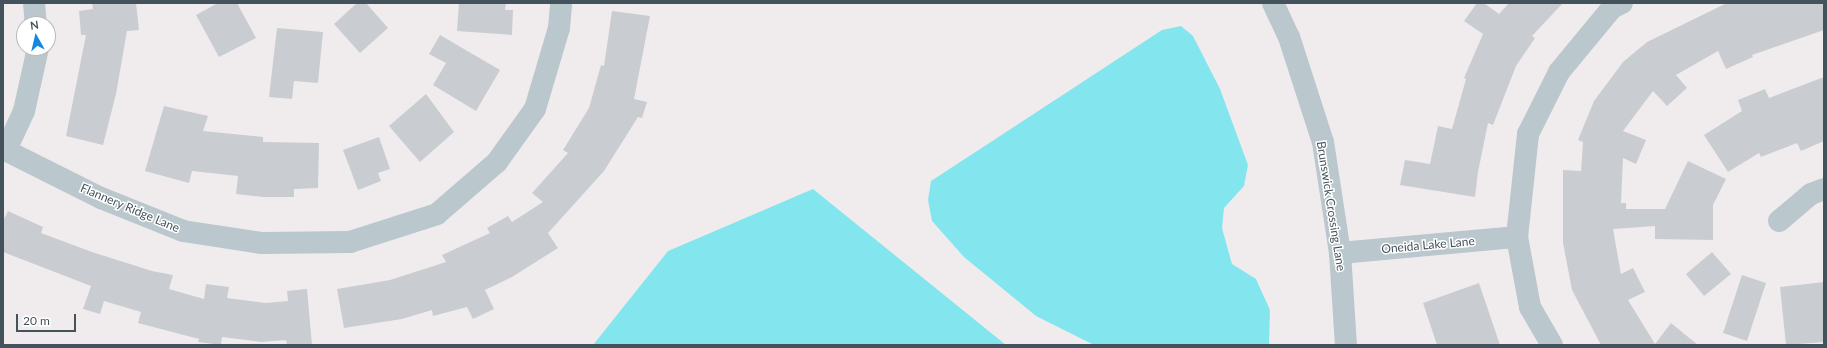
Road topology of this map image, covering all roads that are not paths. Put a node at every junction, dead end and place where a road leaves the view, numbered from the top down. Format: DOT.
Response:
graph roads {
  1 [pos="34,3"];
  2 [pos="561,3"];
  3 [pos="1273,3"];
  4 [pos="1622,3"];
  5 [pos="35,16"];
  6 [pos="36,56"];
  7 [pos="5,150"];
  8 [pos="1824,189"];
  9 [pos="1779,221"];
  10 [pos="1516,237"];
  11 [pos="1340,253"];
  12 [pos="1346,345"];
  13 [pos="1552,345"];
  1 -- 5 [label="street"];
  2 -- 7 [label="street, Flannery Ridge Lane"];
  3 -- 11 [label="street, Brunswick Crossing Lane"];
  4 -- 10 [label="street"];
  6 -- 7 [label="street"];
  8 -- 9 [label="street"];
  10 -- 11 [label="street, Oneida Lake Lane"];
  10 -- 13 [label="street"];
  11 -- 12 [label="street, Brunswick Crossing Lane"];
}
